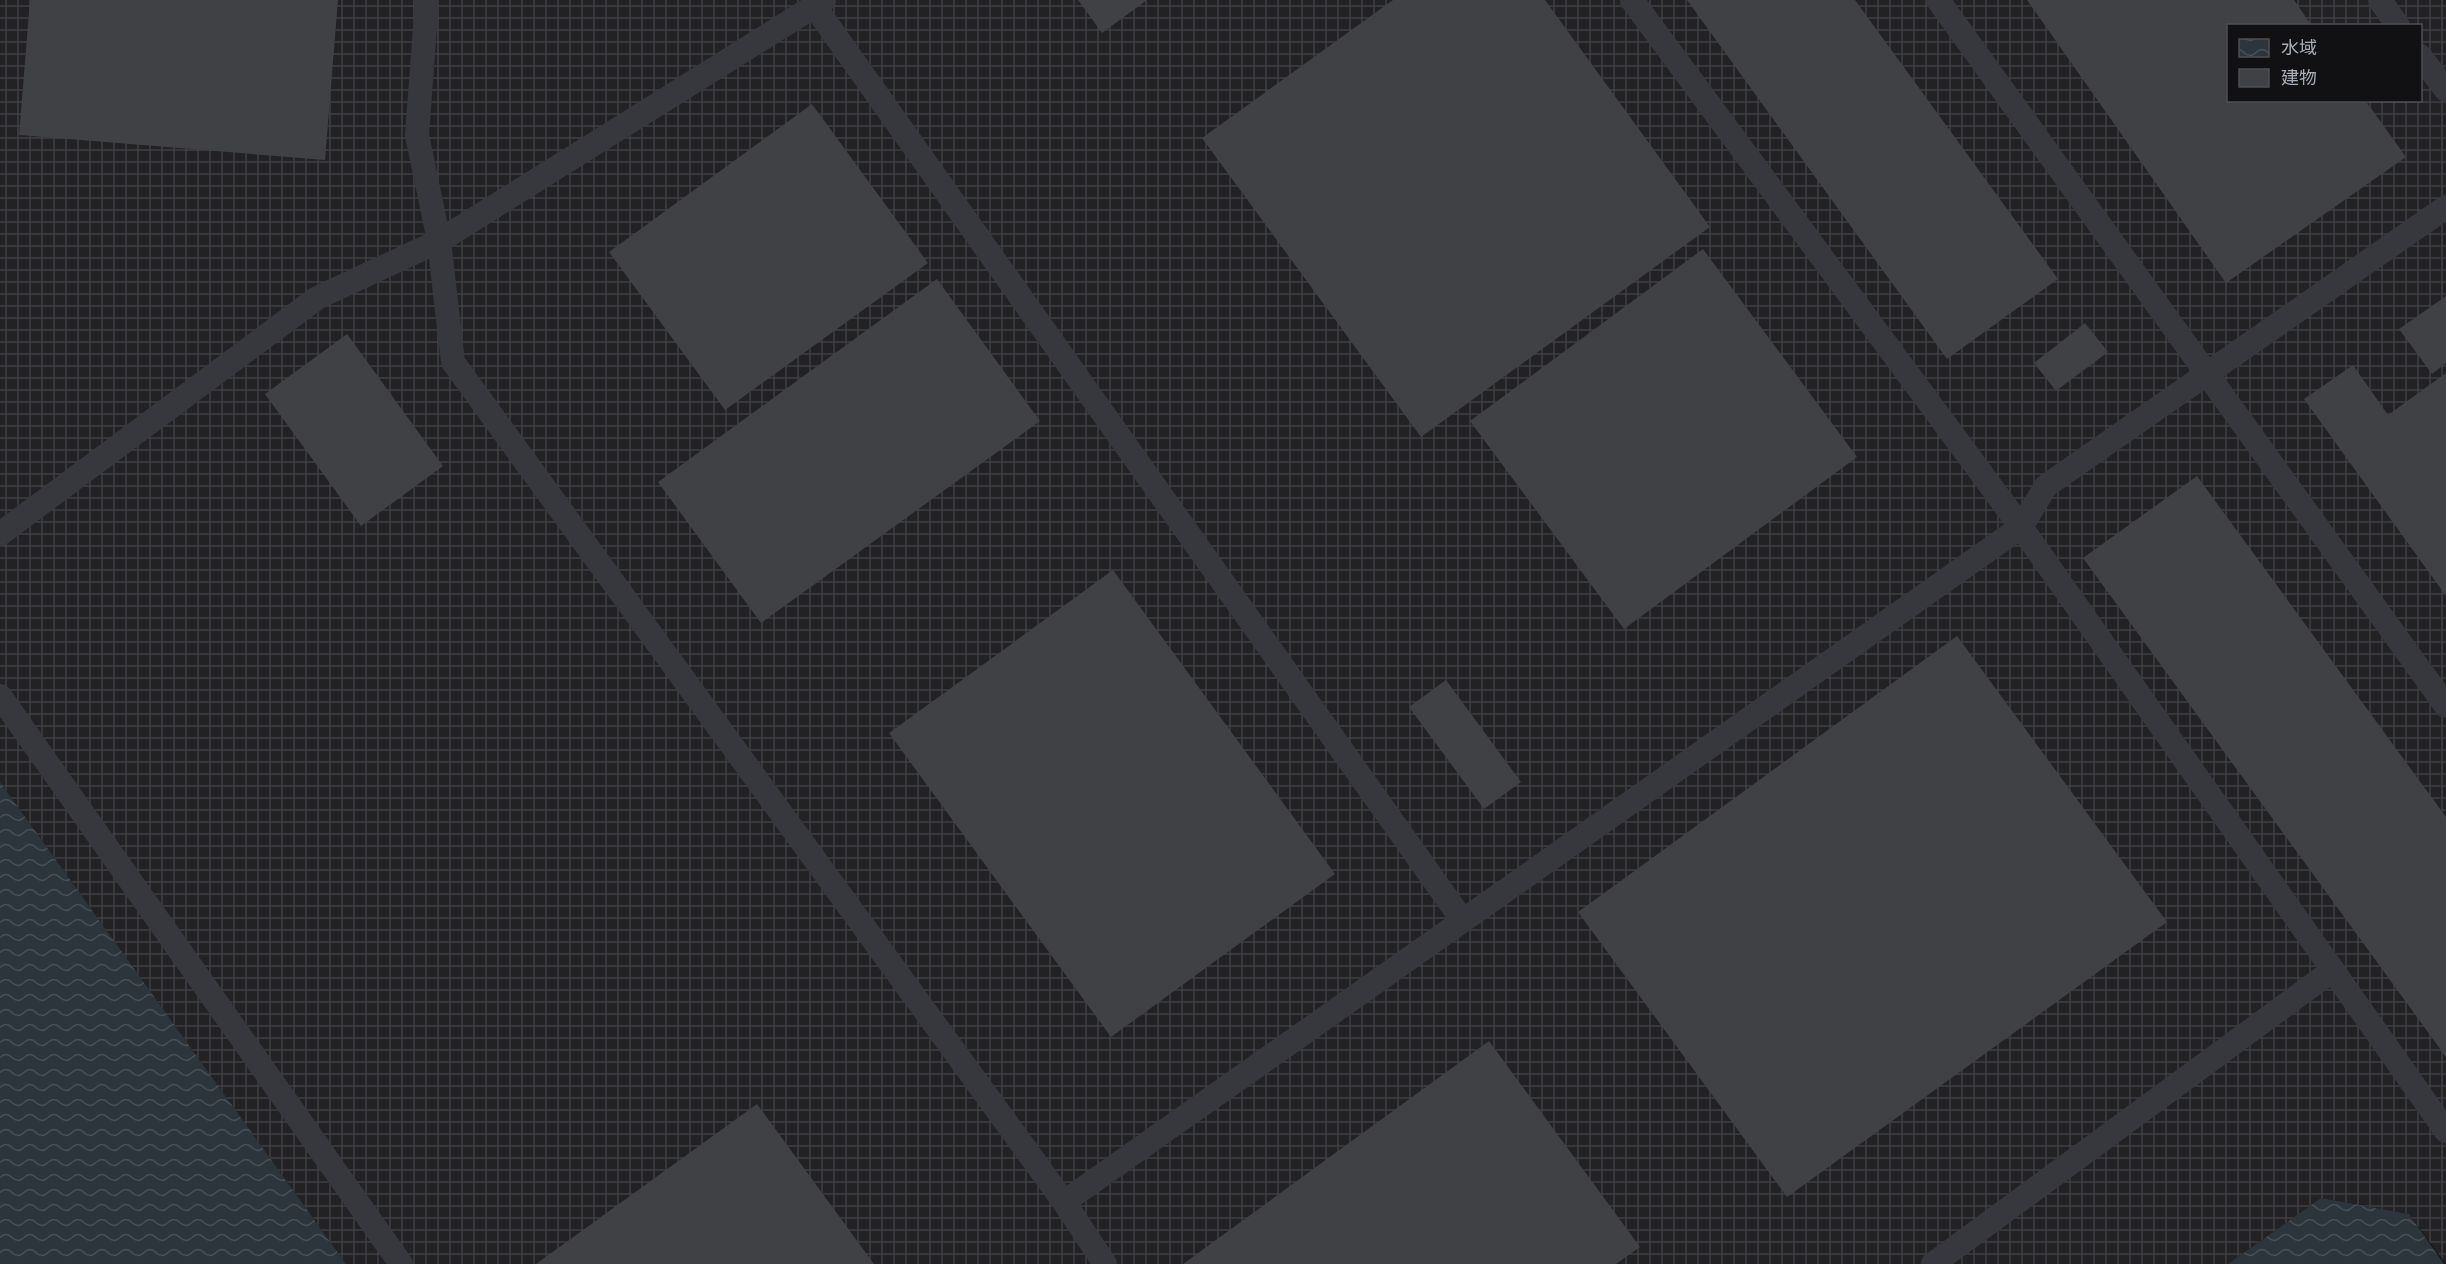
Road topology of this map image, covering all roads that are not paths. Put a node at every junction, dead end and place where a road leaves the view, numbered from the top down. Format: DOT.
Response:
graph roads {
  1 [pos="427,0"];
  2 [pos="1632,0"];
  3 [pos="1938,0"];
  4 [pos="2380,0"];
  5 [pos="820,3"];
  6 [pos="2397,24"];
  7 [pos="2422,57"];
  8 [pos="2446,90"];
  9 [pos="2446,207"];
  10 [pos="439,242"];
  11 [pos="2207,374"];
  12 [pos="2021,527"];
  13 [pos="0,534"];
  14 [pos="0,696"];
  15 [pos="2446,706"];
  16 [pos="1463,921"];
  17 [pos="2333,970"];
  18 [pos="2446,1131"];
  19 [pos="1064,1202"];
  20 [pos="401,1264"];
  21 [pos="1105,1264"];
  22 [pos="1933,1264"];
  1 -- 10 [label="lane"];
  2 -- 12 [label="lane"];
  3 -- 11 [label="lane"];
  4 -- 6 [label="lane"];
  5 -- 10 [label="lane"];
  5 -- 16 [label="lane"];
  7 -- 8 [label="lane"];
  9 -- 11 [label="lane"];
  10 -- 13 [label="lane"];
  10 -- 19 [label="lane"];
  11 -- 12 [label="lane"];
  11 -- 15 [label="lane"];
  12 -- 16 [label="lane"];
  12 -- 17 [label="lane"];
  14 -- 20 [label="lane"];
  16 -- 19 [label="lane"];
  17 -- 18 [label="lane"];
  17 -- 22 [label="lane"];
  19 -- 21 [label="lane"];
}
